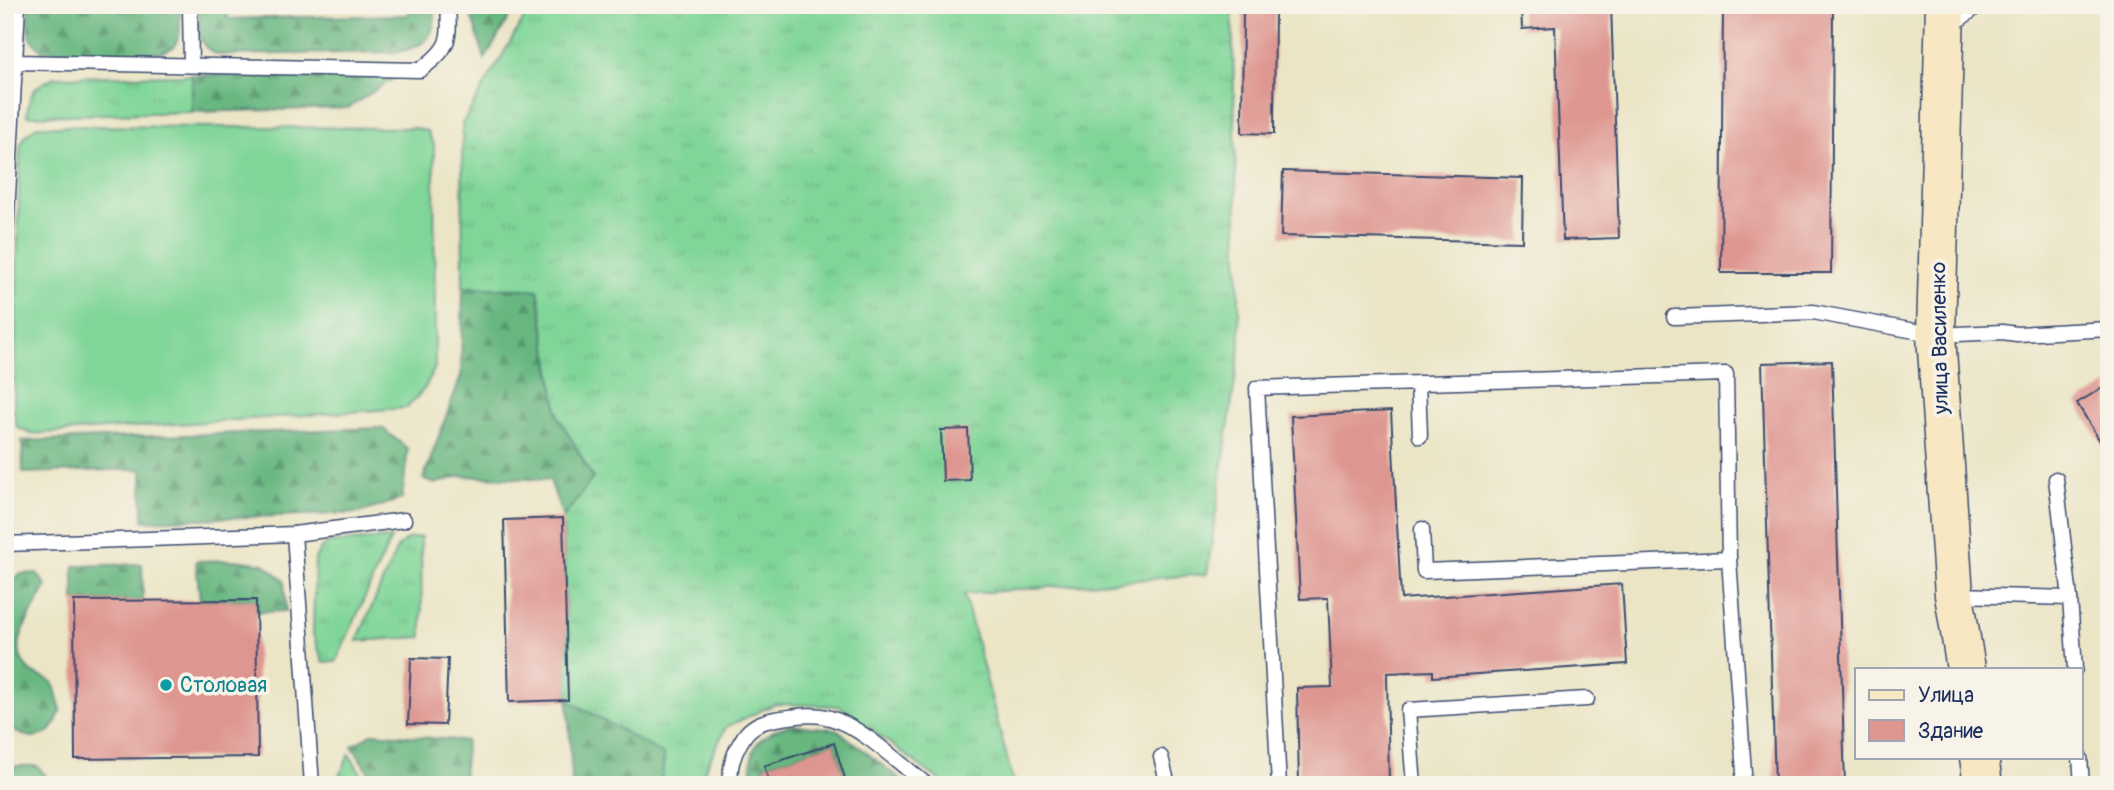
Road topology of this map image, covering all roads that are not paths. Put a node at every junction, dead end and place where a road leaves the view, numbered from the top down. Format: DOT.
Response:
graph roads {
  1 [pos="18,5"];
  2 [pos="190,5"];
  3 [pos="449,5"];
  4 [pos="1979,5"];
  5 [pos="1945,18"];
  6 [pos="15,62"];
  7 [pos="191,65"];
  8 [pos="5,253"];
  9 [pos="1674,317"];
  10 [pos="2109,329"];
  11 [pos="1936,335"];
  12 [pos="1418,383"];
  13 [pos="1420,436"];
  14 [pos="2056,479"];
  15 [pos="404,520"];
  16 [pos="1422,529"];
  17 [pos="294,534"];
  18 [pos="5,544"];
  19 [pos="1729,559"];
  20 [pos="1954,595"];
  21 [pos="2070,598"];
  22 [pos="1966,668"];
  23 [pos="2075,668"];
  24 [pos="1587,699"];
  25 [pos="1161,757"];
  26 [pos="1979,758"];
  27 [pos="2080,758"];
  28 [pos="312,785"];
  29 [pos="732,785"];
  30 [pos="927,785"];
  31 [pos="1168,785"];
  32 [pos="1279,785"];
  33 [pos="1413,785"];
  34 [pos="1740,785"];
  35 [pos="1983,785"];
  36 [pos="2082,785"];
  1 -- 6 [label="lane"];
  2 -- 7 [label="lane"];
  3 -- 7 [label="lane"];
  4 -- 5 [label="lane"];
  5 -- 11 [label="main road, улица Василенко"];
  6 -- 7 [label="lane"];
  6 -- 8 [label="lane"];
  9 -- 11 [label="lane"];
  10 -- 11 [label="lane"];
  11 -- 20 [label="main road, улица Василенко"];
  12 -- 13 [label="lane"];
  12 -- 19 [label="lane"];
  12 -- 32 [label="lane"];
  14 -- 21 [label="lane"];
  15 -- 17 [label="lane"];
  16 -- 19 [label="lane"];
  17 -- 18 [label="lane"];
  17 -- 28 [label="lane"];
  19 -- 34 [label="lane"];
  20 -- 21 [label="lane"];
  20 -- 22 [label="main road, улица Василенко"];
  21 -- 23 [label="lane"];
  24 -- 33 [label="lane"];
  25 -- 31 [label="lane"];
  26 -- 35 [label="main road"];
  27 -- 36 [label="lane"];
  29 -- 30 [label="lane"];
}
